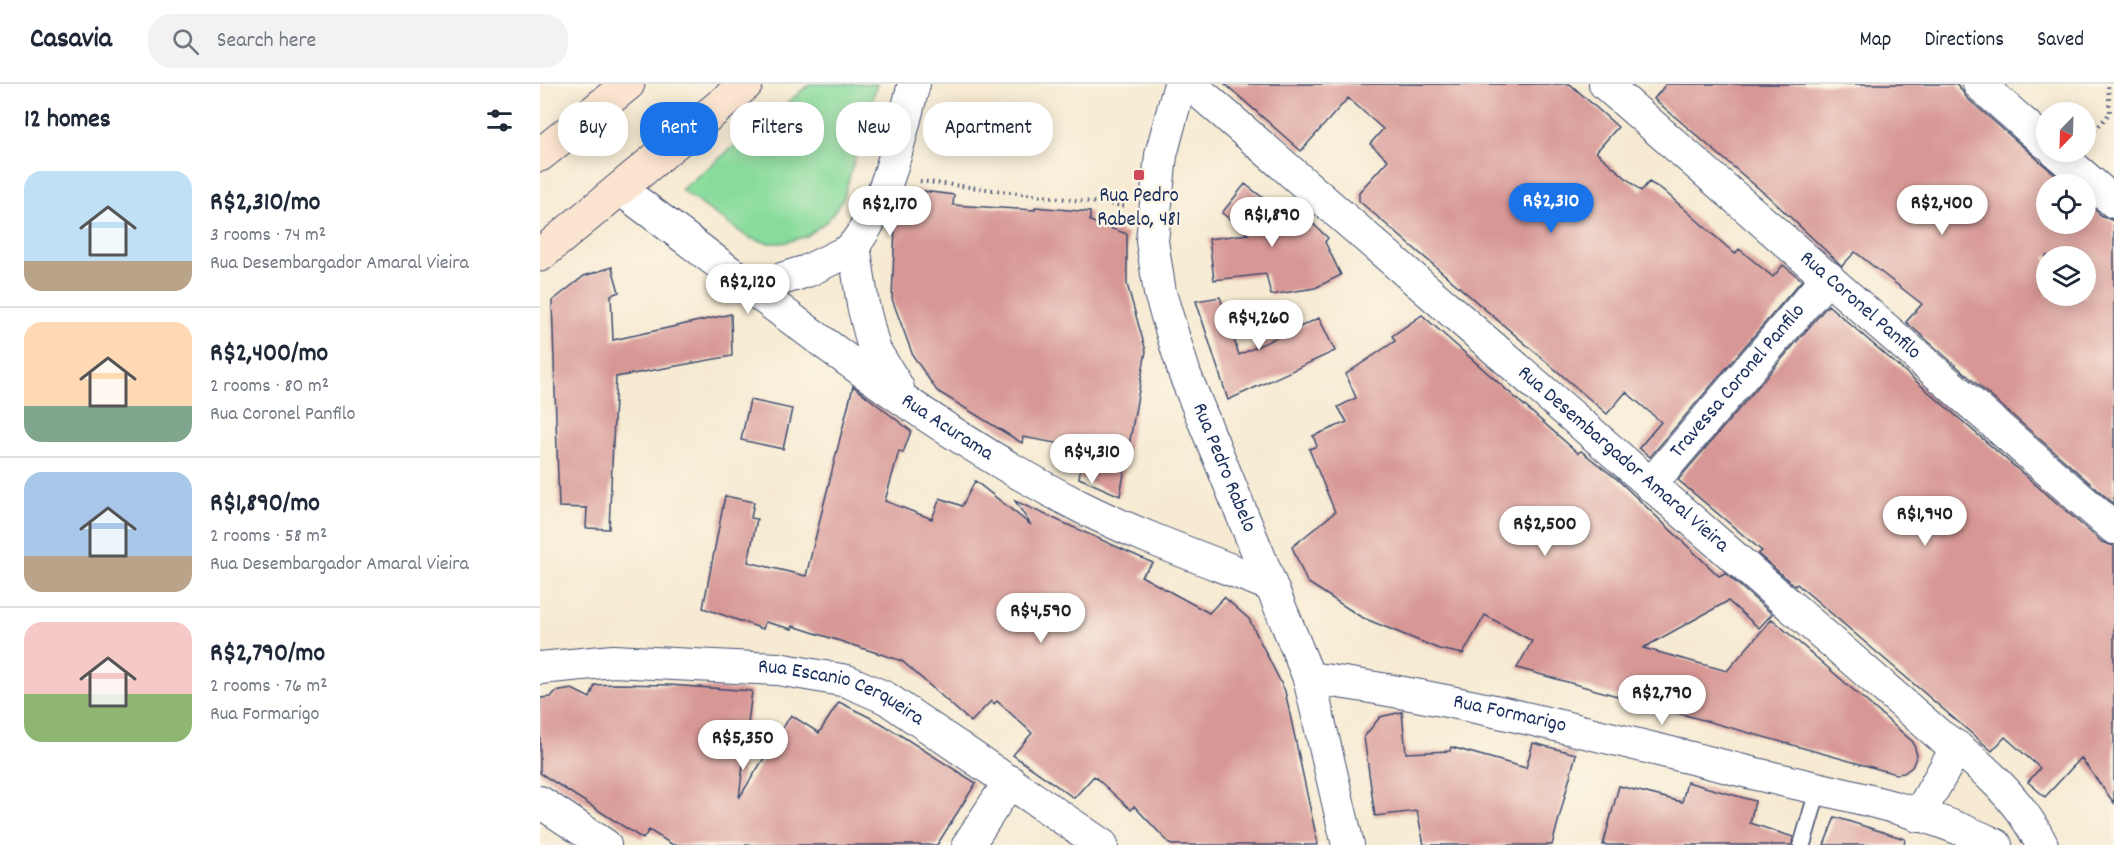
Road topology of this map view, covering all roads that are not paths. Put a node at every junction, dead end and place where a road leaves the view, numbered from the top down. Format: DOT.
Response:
graph roads {
  1 [pos="628,84"];
  2 [pos="746,84"];
  3 [pos="914,84"];
  4 [pos="1180,84"];
  5 [pos="1190,84"];
  6 [pos="1605,84"];
  7 [pos="1979,84"];
  8 [pos="2036,134"];
  9 [pos="540,155"];
  10 [pos="2068,162"];
  11 [pos="620,189"];
  12 [pos="2114,202"];
  13 [pos="854,245"];
  14 [pos="540,255"];
  15 [pos="1828,277"];
  16 [pos="753,288"];
  17 [pos="905,399"];
  18 [pos="1650,485"];
  19 [pos="2114,528"];
  20 [pos="1270,585"];
  21 [pos="540,668"];
  22 [pos="1309,678"];
  23 [pos="1958,747"];
  24 [pos="1010,781"];
  25 [pos="1818,790"];
  26 [pos="540,802"];
  27 [pos="1918,816"];
  28 [pos="605,845"];
  29 [pos="968,845"];
  30 [pos="1102,845"];
  31 [pos="1348,845"];
  32 [pos="1802,845"];
  33 [pos="1996,845"];
  34 [pos="2042,845"];
  1 -- 9 [label="main road"];
  2 -- 11 [label="main road"];
  3 -- 13 [label="street"];
  4 -- 20 [label="street, Rua Pedro Rabelo"];
  5 -- 18 [label="street, Rua Desembargador Amaral Vieira"];
  6 -- 15 [label="street, Rua Coronel Panfilo"];
  7 -- 8 [label="street"];
  10 -- 12 [label="street"];
  11 -- 14 [label="main road"];
  11 -- 16 [label="street"];
  13 -- 16 [label="street"];
  13 -- 17 [label="street, Rua Acurama"];
  15 -- 18 [label="street, Travessa Coronel Panfilo"];
  15 -- 19 [label="street, Rua Coronel Panfilo"];
  16 -- 17 [label="street"];
  17 -- 20 [label="street, Rua Acurama"];
  18 -- 23 [label="street, Rua Desembargador Amaral Vieira"];
  20 -- 22 [label="street, Rua Pedro Rabelo"];
  21 -- 24 [label="street, Rua Escanio Cerqueira"];
  22 -- 25 [label="street, Rua Formarigo"];
  22 -- 31 [label="street, Rua Pedro Rabelo"];
  23 -- 27 [label="street"];
  23 -- 34 [label="street, Rua Desembargador Amaral Vieira"];
  24 -- 29 [label="street"];
  24 -- 30 [label="street, Rua Escanio Cerqueira"];
  25 -- 27 [label="street, Rua Formarigo"];
  25 -- 32 [label="lane"];
  26 -- 28 [label="street"];
  27 -- 33 [label="street, Rua Formarigo"];
}
